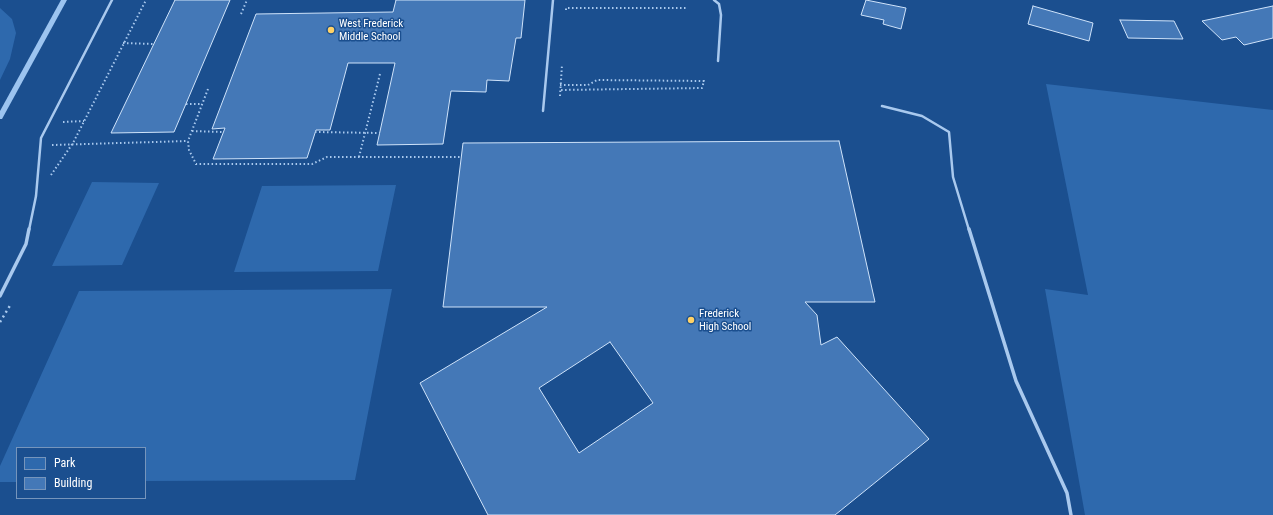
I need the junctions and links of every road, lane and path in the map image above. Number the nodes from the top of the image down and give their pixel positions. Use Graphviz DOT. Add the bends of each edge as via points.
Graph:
graph roads {
  1 [pos="112,0"];
  2 [pos="146,0"];
  3 [pos="247,0"];
  4 [pos="553,0"];
  5 [pos="714,0"];
  6 [pos="686,8"];
  7 [pos="241,14"];
  8 [pos="566,15"];
  9 [pos="123,43"];
  10 [pos="154,44"];
  11 [pos="718,61"];
  12 [pos="562,64"];
  13 [pos="380,74"];
  14 [pos="560,85"];
  15 [pos="208,89"];
  16 [pos="560,90"];
  17 [pos="560,96"];
  18 [pos="186,104"];
  19 [pos="202,104"];
  20 [pos="882,106"];
  21 [pos="543,111"];
  22 [pos="84,121"];
  23 [pos="61,124"];
  24 [pos="192,131"];
  25 [pos="223,132"];
  26 [pos="315,132"];
  27 [pos="380,133"];
  28 [pos="365,134"];
  29 [pos="53,139"];
  30 [pos="188,141"];
  31 [pos="73,143"];
  32 [pos="51,145"];
  33 [pos="50,151"];
  34 [pos="359,157"];
  35 [pos="460,157"];
  36 [pos="50,170"];
  37 [pos="0,296"];
  38 [pos="13,301"];
  39 [pos="0,322"];
  40 [pos="1070,515"];
  1 -- 37 [label="lane" via="41,138 36,196 26,244"];
  2 -- 9 [label="path"];
  3 -- 7 [label="path"];
  4 -- 21 [label="lane"];
  5 -- 11 [label="lane" via="719,4 721,15"];
  6 -- 8 [label="path" via="566,8"];
  9 -- 10 [label="path"];
  9 -- 22 [label="path"];
  12 -- 14 [label="path"];
  13 -- 28 [label="path"];
  14 -- 16 [label="path"];
  14 -- 16 [label="path" via="588,85 597,80 704,81 702,88"];
  15 -- 19 [label="path"];
  16 -- 17 [label="path"];
  18 -- 19 [label="path"];
  19 -- 24 [label="path"];
  20 -- 40 [label="lane" via="922,116 948,132 953,176 1016,381 1067,493"];
  22 -- 23 [label="path" via="65,121"];
  22 -- 31 [label="path"];
  24 -- 25 [label="path"];
  24 -- 30 [label="path"];
  26 -- 28 [label="path"];
  27 -- 28 [label="path"];
  28 -- 34 [label="path"];
  29 -- 32 [label="path"];
  30 -- 31 [label="path"];
  30 -- 34 [label="path" via="189,150 196,164 312,164 327,157"];
  31 -- 32 [label="path"];
  31 -- 36 [label="path" via="50,177"];
  32 -- 33 [label="path"];
  34 -- 35 [label="path"];
  38 -- 39 [label="path"];
}
